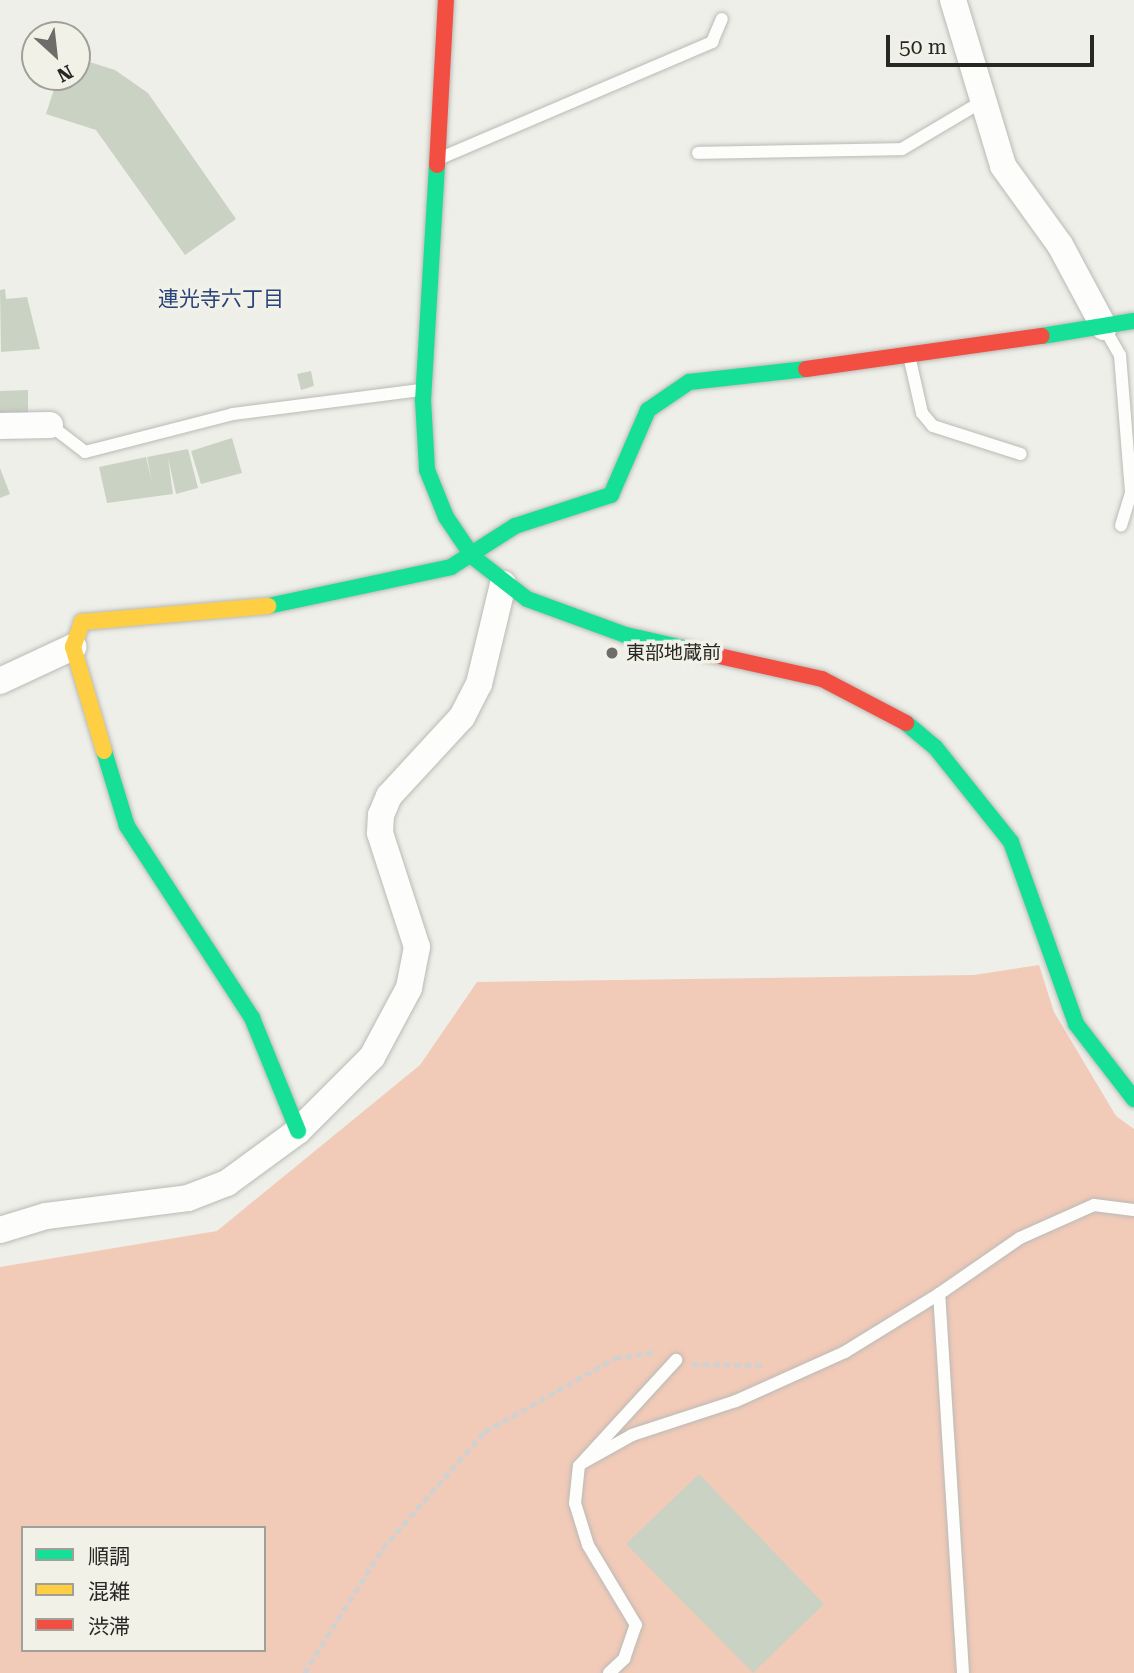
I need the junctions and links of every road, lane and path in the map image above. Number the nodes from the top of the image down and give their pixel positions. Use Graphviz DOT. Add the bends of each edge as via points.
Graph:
graph roads {
  1 [pos="446,0"];
  2 [pos="953,0"];
  3 [pos="722,19"];
  4 [pos="983,101"];
  5 [pos="698,153"];
  6 [pos="439,159"];
  7 [pos="1134,321"];
  8 [pos="1104,327"];
  9 [pos="909,357"];
  10 [pos="423,390"];
  11 [pos="50,425"];
  12 [pos="0,426"];
  13 [pos="1021,454"];
  14 [pos="1121,524"];
  15 [pos="473,557"];
  16 [pos="503,584"];
  17 [pos="73,647"];
  18 [pos="0,681"];
  19 [pos="1134,1099"];
  20 [pos="298,1130"];
  21 [pos="1134,1210"];
  22 [pos="0,1230"];
  23 [pos="939,1294"];
  24 [pos="676,1360"];
  25 [pos="773,1364"];
  26 [pos="582,1463"];
  27 [pos="304,1673"];
  28 [pos="610,1673"];
  29 [pos="963,1673"];
  1 -- 6 [label="street"];
  2 -- 4 [label="street"];
  3 -- 6 [label="lane" via="712,42"];
  4 -- 5 [label="lane" via="902,149"];
  4 -- 8 [label="street" via="1003,166 1060,245"];
  6 -- 10 [label="street"];
  7 -- 8 [label="street"];
  8 -- 9 [label="street"];
  8 -- 14 [label="lane" via="1120,355 1130,479"];
  9 -- 13 [label="lane" via="922,413 933,426"];
  9 -- 15 [label="street" via="708,377 668,391 640,423 611,495 515,526"];
  10 -- 11 [label="lane" via="233,414 85,452"];
  10 -- 15 [label="street" via="434,494"];
  11 -- 12 [label="street"];
  15 -- 16 [label="street"];
  15 -- 17 [label="street" via="287,604 82,622"];
  16 -- 19 [label="street" via="559,615 822,680 895,714 935,747 995,815 1030,891 1076,1024"];
  16 -- 20 [label="street" via="480,684 462,717 389,796 381,815 380,833 416,929 408,988 372,1057"];
  17 -- 18 [label="street"];
  17 -- 20 [label="street" via="127,826 153,874 252,1018"];
  20 -- 22 [label="street" via="249,1170 206,1192 46,1216"];
  21 -- 23 [label="lane" via="1094,1205 1020,1238"];
  23 -- 26 [label="lane" via="845,1352 736,1401 632,1435"];
  23 -- 29 [label="lane"];
  24 -- 25 [label="path" via="710,1368"];
  24 -- 26 [label="lane"];
  24 -- 27 [label="path" via="656,1351 615,1358 484,1432 382,1549"];
  26 -- 28 [label="lane" via="575,1503 588,1545 636,1625 624,1659"];
}
